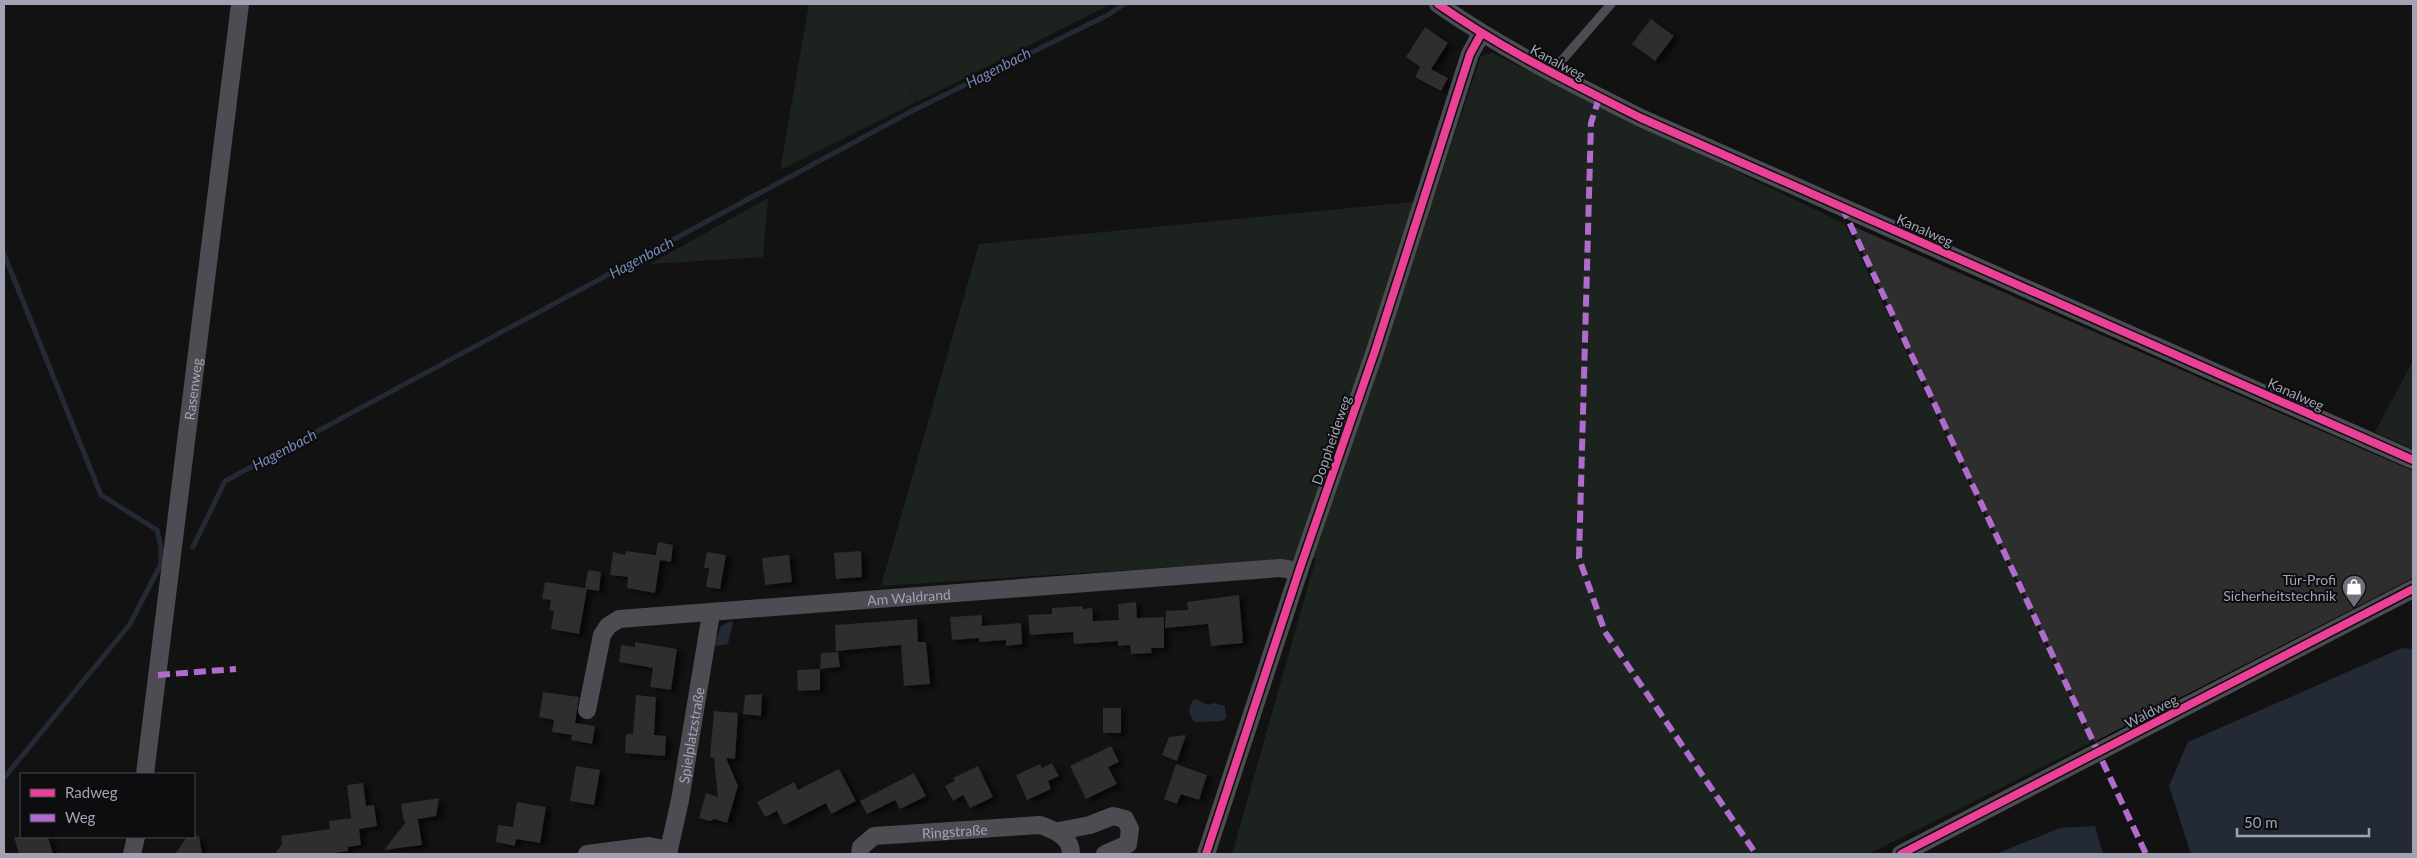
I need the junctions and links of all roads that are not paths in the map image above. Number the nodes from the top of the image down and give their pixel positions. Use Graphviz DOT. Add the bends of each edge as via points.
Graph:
graph roads {
  1 [pos="240,4"];
  2 [pos="1438,4"];
  3 [pos="1611,4"];
  4 [pos="1481,34"];
  5 [pos="1550,74"];
  6 [pos="2413,460"];
  7 [pos="1299,571"];
  8 [pos="2413,589"];
  9 [pos="711,614"];
  10 [pos="587,710"];
  11 [pos="145,773"];
  12 [pos="1058,831"];
  13 [pos="136,838"];
  14 [pos="668,852"];
  15 [pos="132,854"];
  16 [pos="587,854"];
  17 [pos="860,854"];
  18 [pos="1071,854"];
  19 [pos="1105,854"];
  20 [pos="1206,854"];
  21 [pos="1901,854"];
  1 -- 11 [label="street, Rasenweg"];
  2 -- 4 [label="street, Kanalweg"];
  3 -- 5 [label="lane"];
  4 -- 5 [label="street, Kanalweg"];
  4 -- 7 [label="street, Doppheideweg" via="1470,54 1375,350"];
  5 -- 6 [label="street, Kanalweg" via="1641,118"];
  7 -- 9 [label="street, Am Waldrand" via="1280,568"];
  7 -- 20 [label="street, Doppheideweg"];
  8 -- 21 [label="street, Waldweg"];
  9 -- 10 [label="street, Am Waldrand" via="619,619 608,626 602,635"];
  9 -- 14 [label="street, Spielplatzstraße" via="680,800"];
  12 -- 17 [label="street, Ringstraße" via="1040,825 874,836 861,847"];
  12 -- 18 [label="street" via="1066,840"];
  12 -- 19 [label="street, Ringstraße" via="1090,825 1113,816 1125,819 1130,828 1128,844"];
  13 -- 15 [label="street"];
  14 -- 16 [label="street" via="649,846"];
}
